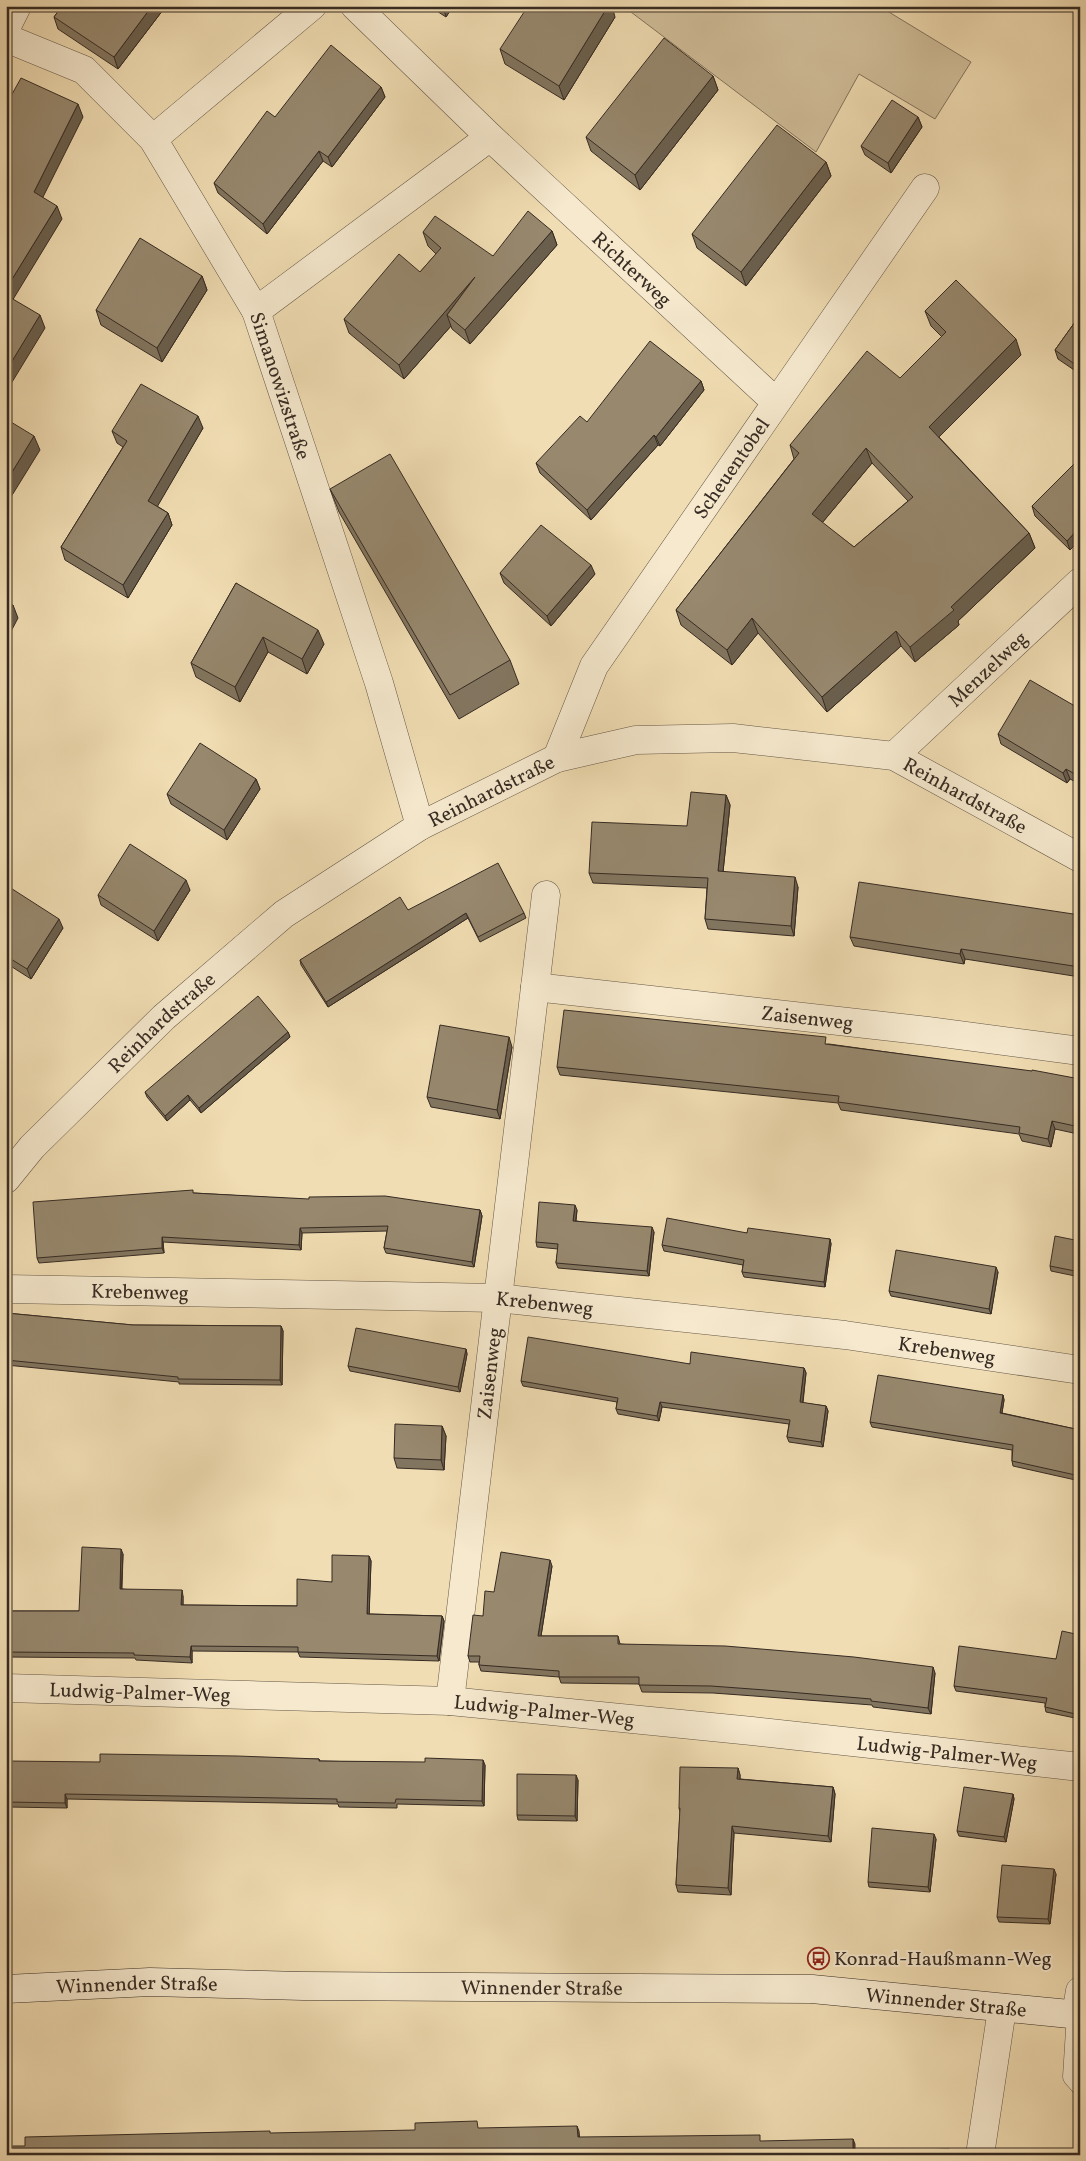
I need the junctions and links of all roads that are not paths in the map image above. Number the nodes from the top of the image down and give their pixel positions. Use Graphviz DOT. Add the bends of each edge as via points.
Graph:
graph roads {
  1 [pos="17,6"];
  2 [pos="312,6"];
  3 [pos="356,6"];
  4 [pos="6,28"];
  5 [pos="6,38"];
  6 [pos="490,136"];
  7 [pos="153,139"];
  8 [pos="925,188"];
  9 [pos="256,311"];
  10 [pos="776,402"];
  11 [pos="1080,582"];
  12 [pos="894,756"];
  13 [pos="557,758"];
  14 [pos="420,826"];
  15 [pos="1080,858"];
  16 [pos="546,895"];
  17 [pos="535,987"];
  18 [pos="1080,1051"];
  19 [pos="6,1179"];
  20 [pos="6,1289"];
  21 [pos="497,1298"];
  22 [pos="1080,1370"];
  23 [pos="6,1688"];
  24 [pos="450,1701"];
  25 [pos="1080,1767"];
  26 [pos="6,1988"];
  27 [pos="1002,2008"];
  28 [pos="1079,2008"];
  29 [pos="1080,2086"];
  30 [pos="980,2155"];
  1 -- 4 [label="street"];
  2 -- 7 [label="street"];
  3 -- 6 [label="street, Richterweg"];
  5 -- 7 [label="street, Simanowizstraße" via="84,70"];
  6 -- 9 [label="street"];
  6 -- 10 [label="street, Richterweg"];
  7 -- 9 [label="street, Simanowizstraße"];
  8 -- 10 [label="street, Scheuentobel"];
  9 -- 14 [label="street, Simanowizstraße" via="379,683"];
  10 -- 13 [label="street, Scheuentobel" via="594,666"];
  11 -- 12 [label="street, Menzelweg"];
  12 -- 13 [label="street, Reinhardstraße" via="732,738 636,740"];
  12 -- 15 [label="street, Reinhardstraße"];
  13 -- 14 [label="street, Reinhardstraße"];
  14 -- 19 [label="street, Reinhardstraße" via="284,914 164,1017 32,1147"];
  16 -- 17 [label="street, Zaisenweg"];
  17 -- 18 [label="street, Zaisenweg"];
  17 -- 21 [label="street, Zaisenweg"];
  20 -- 21 [label="street, Krebenweg"];
  21 -- 22 [label="street, Krebenweg" via="845,1335"];
  21 -- 24 [label="street, Zaisenweg"];
  23 -- 24 [label="street, Ludwig-Palmer-Weg"];
  24 -- 25 [label="street, Ludwig-Palmer-Weg"];
  26 -- 27 [label="street, Winnender Straße" via="150,1982 812,1989"];
  27 -- 28 [label="street, Winnender Straße"];
  27 -- 30 [label="street"];
  28 -- 29 [label="lane" via="1072,2077"];
}
